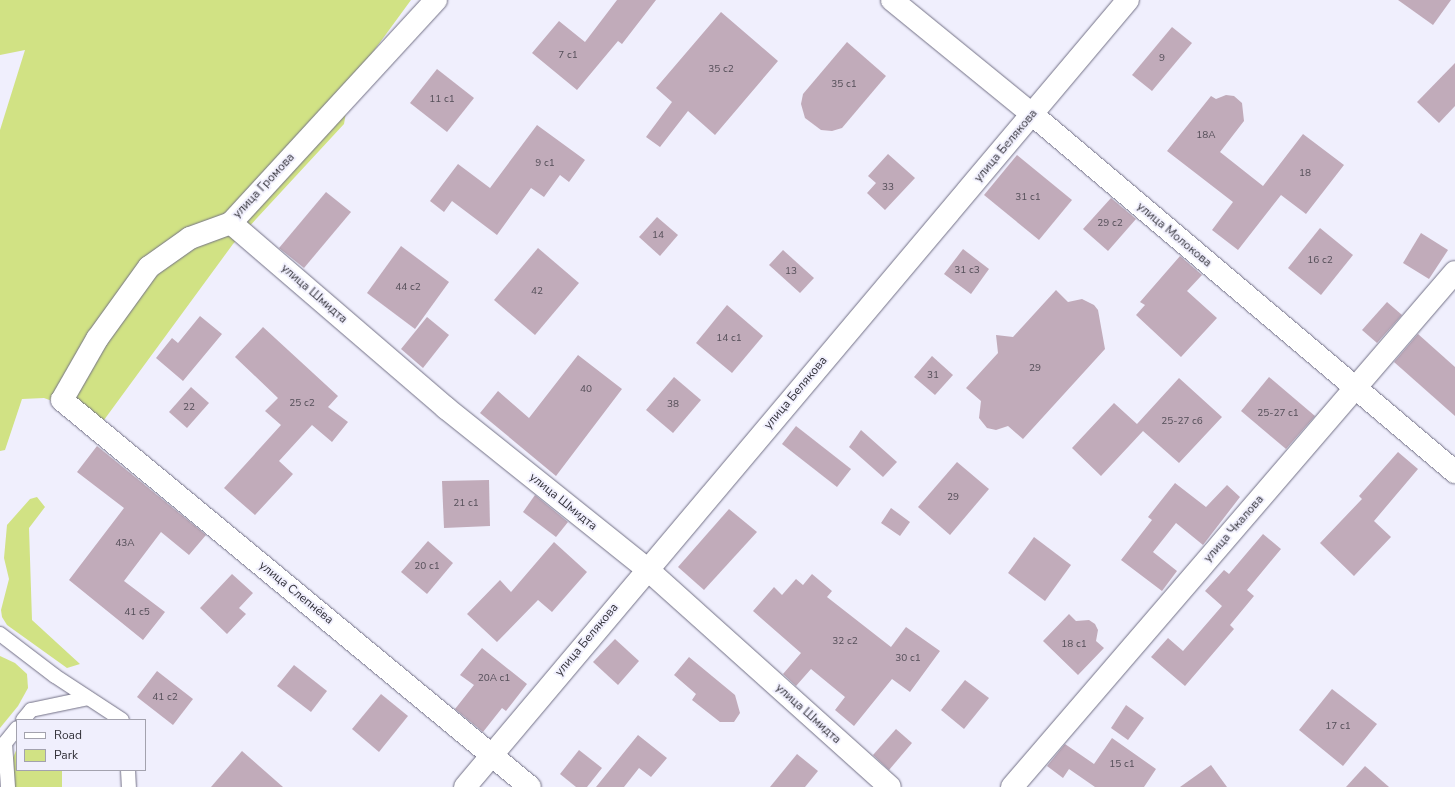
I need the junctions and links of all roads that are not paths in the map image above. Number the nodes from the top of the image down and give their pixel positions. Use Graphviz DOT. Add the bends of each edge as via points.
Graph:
graph roads {
  1 [pos="436,0"];
  2 [pos="892,0"];
  3 [pos="1128,0"];
  4 [pos="1033,115"];
  5 [pos="231,223"];
  6 [pos="1455,272"];
  7 [pos="1356,387"];
  8 [pos="62,400"];
  9 [pos="1455,472"];
  10 [pos="646,569"];
  11 [pos="0,634"];
  12 [pos="88,698"];
  13 [pos="24,719"];
  14 [pos="120,719"];
  15 [pos="16,729"];
  16 [pos="492,754"];
  17 [pos="128,771"];
  18 [pos="8,787"];
  19 [pos="129,787"];
  20 [pos="465,787"];
  21 [pos="530,787"];
  22 [pos="890,787"];
  23 [pos="1012,787"];
  1 -- 5 [label="street, улица Громова"];
  2 -- 4 [label="street, улица Молокова"];
  3 -- 4 [label="street, улица Белякова"];
  4 -- 7 [label="street, улица Молокова"];
  4 -- 10 [label="street, улица Белякова"];
  5 -- 8 [label="street, улица Громова" via="190,238 150,266 97,339"];
  5 -- 10 [label="street, улица Шмидта" via="446,408"];
  6 -- 7 [label="street, улица Чкалова"];
  7 -- 9 [label="street, улица Молокова"];
  7 -- 23 [label="street, улица Чкалова"];
  8 -- 16 [label="street, улица Слепнёва"];
  10 -- 16 [label="street, улица Белякова"];
  10 -- 22 [label="street, улица Шмидта"];
  11 -- 12 [label="lane"];
  12 -- 13 [label="lane" via="31,710"];
  12 -- 14 [label="lane"];
  15 -- 18 [label="lane" via="5,743"];
  16 -- 20 [label="street, улица Белякова"];
  16 -- 21 [label="street, улица Слепнёва"];
  17 -- 19 [label="lane"];
}
